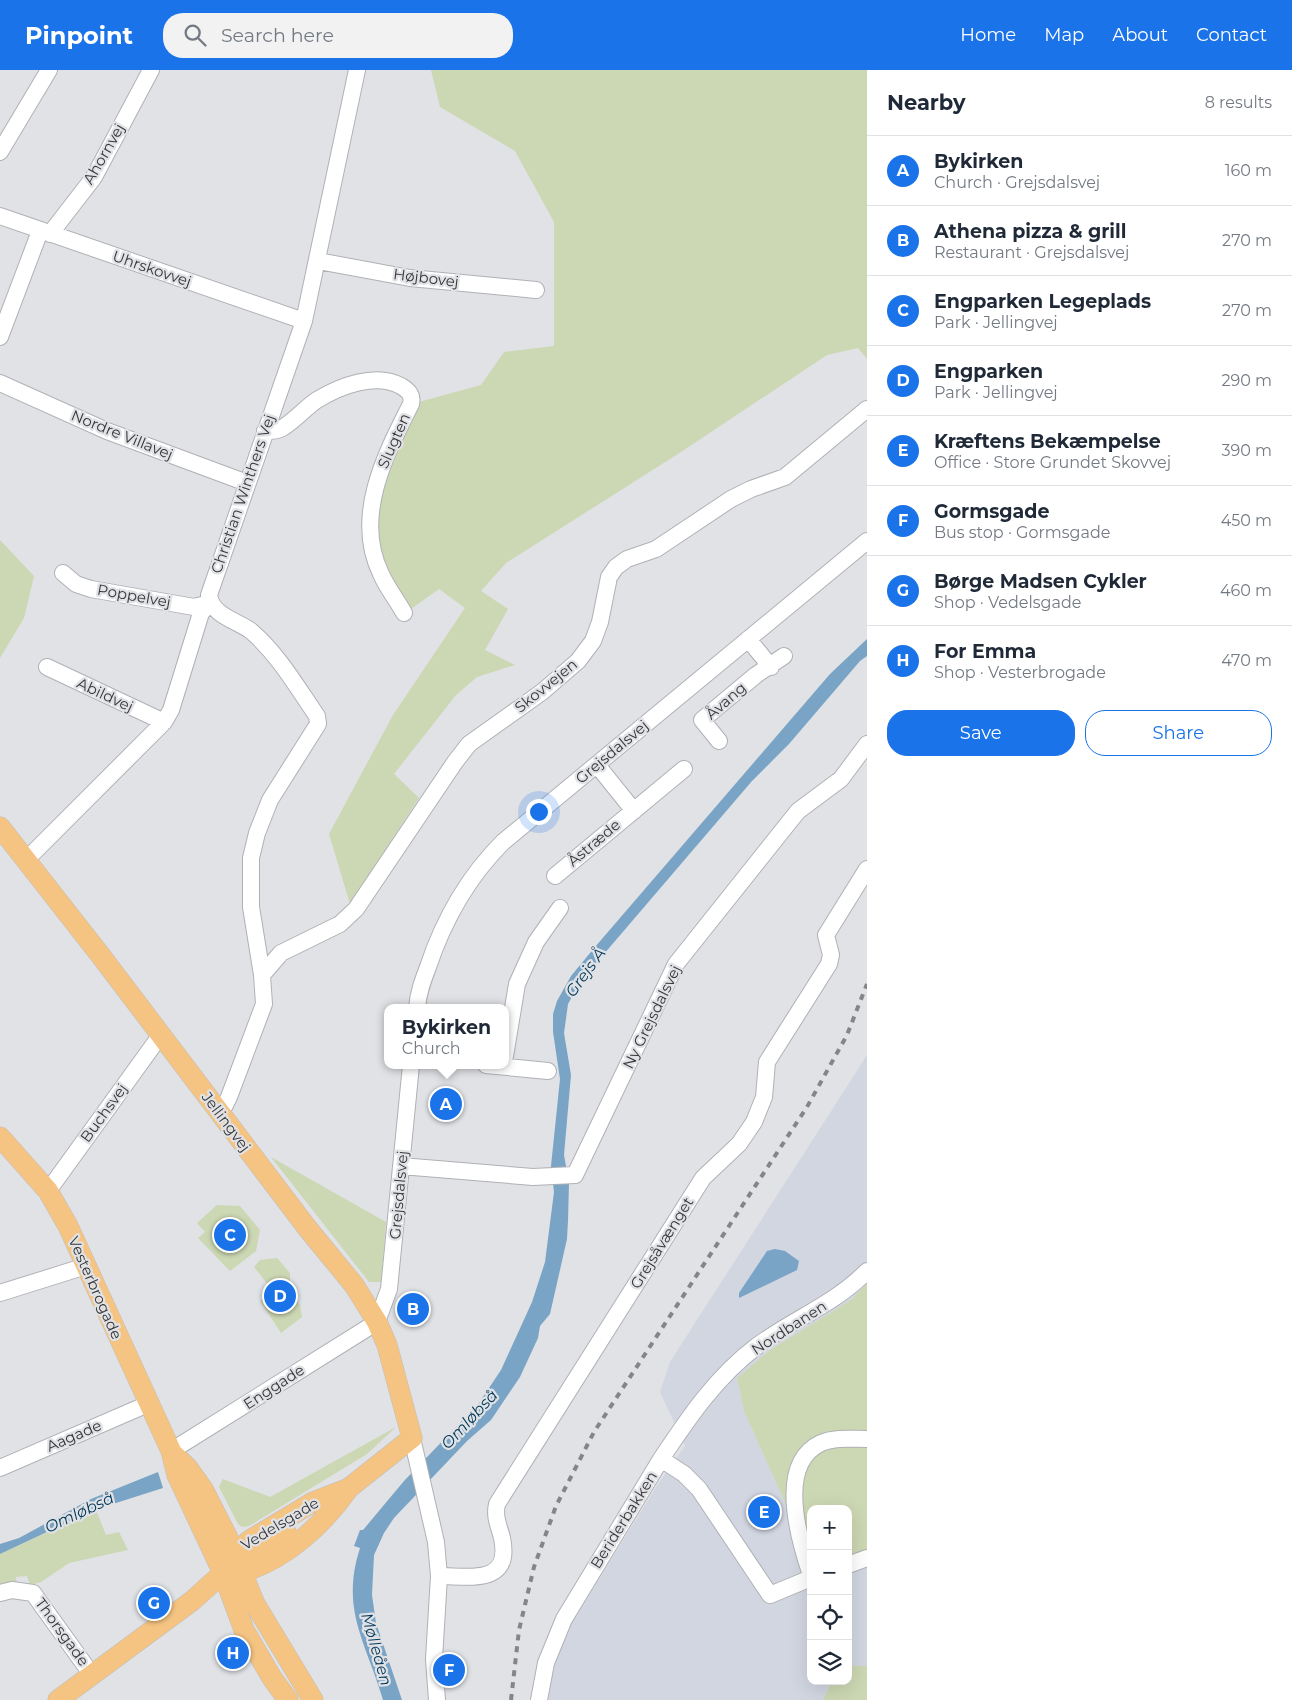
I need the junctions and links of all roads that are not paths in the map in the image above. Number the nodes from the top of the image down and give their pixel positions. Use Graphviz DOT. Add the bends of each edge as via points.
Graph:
graph roads {
  1 [pos="49,70"];
  2 [pos="151,70"];
  3 [pos="357,70"];
  4 [pos="0,152"];
  5 [pos="0,216"];
  6 [pos="45,232"];
  7 [pos="318,261"];
  8 [pos="536,290"];
  9 [pos="304,321"];
  10 [pos="0,337"];
  11 [pos="0,383"];
  12 [pos="867,409"];
  13 [pos="265,431"];
  14 [pos="247,484"];
  15 [pos="867,541"];
  16 [pos="63,573"];
  17 [pos="210,603"];
  18 [pos="404,613"];
  19 [pos="748,639"];
  20 [pos="47,667"];
  21 [pos="164,722"];
  22 [pos="719,741"];
  23 [pos="867,744"];
  24 [pos="597,765"];
  25 [pos="684,769"];
  26 [pos="634,811"];
  27 [pos="0,827"];
  28 [pos="26,860"];
  29 [pos="867,869"];
  30 [pos="555,876"];
  31 [pos="560,908"];
  32 [pos="262,975"];
  33 [pos="418,1004"];
  34 [pos="509,1033"];
  35 [pos="160,1036"];
  36 [pos="509,1064"];
  37 [pos="411,1069"];
  38 [pos="548,1071"];
  39 [pos="220,1115"];
  40 [pos="0,1137"];
  41 [pos="401,1166"];
  42 [pos="48,1191"];
  43 [pos="86,1266"];
  44 [pos="867,1271"];
  45 [pos="0,1293"];
  46 [pos="377,1322"];
  47 [pos="148,1404"];
  48 [pos="867,1439"];
  49 [pos="415,1447"];
  50 [pos="171,1452"];
  51 [pos="661,1459"];
  52 [pos="0,1468"];
  53 [pos="349,1488"];
  54 [pos="234,1554"];
  55 [pos="867,1558"];
  56 [pos="807,1561"];
  57 [pos="852,1564"];
  58 [pos="232,1573"];
  59 [pos="438,1576"];
  60 [pos="807,1579"];
  61 [pos="0,1593"];
  62 [pos="92,1675"];
  63 [pos="310,1699"];
  64 [pos="58,1700"];
  65 [pos="288,1700"];
  66 [pos="437,1700"];
  67 [pos="539,1700"];
  1 -- 4 [label="street"];
  2 -- 6 [label="street, Ahornvej" via="94,177"];
  3 -- 7 [label="street, Christian Winthers Vej"];
  5 -- 6 [label="street, Uhrskovvej"];
  6 -- 9 [label="street, Uhrskovvej"];
  6 -- 10 [label="street, Ahornvej"];
  7 -- 8 [label="street, Højbovej" via="410,278"];
  7 -- 9 [label="street, Christian Winthers Vej"];
  9 -- 13 [label="street, Christian Winthers Vej"];
  11 -- 14 [label="street, Nordre Villavej" via="107,431"];
  12 -- 32 [label="street, Skovvejen" via="785,477 738,496 656,549 627,559 616,567 609,577 593,641 578,661 542,692 469,744 356,909 340,924 281,953"];
  13 -- 14 [label="street, Christian Winthers Vej"];
  13 -- 18 [label="street, Slugten" via="280,429 318,400 368,381 381,379 409,391 410,404 381,464 370,526 380,574"];
  14 -- 17 [label="street, Christian Winthers Vej" via="210,588"];
  15 -- 19 [label="street, Grejsdalsvej"];
  16 -- 17 [label="street, Poppelvej" via="76,584 91,589 194,607"];
  17 -- 21 [label="street, Christian Winthers Vej" via="201,614 171,710"];
  17 -- 32 [label="street" via="250,630 268,648 317,716 318,724 262,817 251,858 251,907"];
  19 -- 22 [label="street, Åvang" via="777,662 756,675 702,720"];
  19 -- 24 [label="street, Grejsdalsvej"];
  20 -- 21 [label="street, Abildvej"];
  21 -- 28 [label="street, Christian Winthers Vej"];
  23 -- 41 [label="street, Ny Grejsdalsvej" via="841,779 798,811 676,964 578,1171 572,1177"];
  24 -- 26 [label="street, Åstræde"];
  24 -- 33 [label="street, Grejsdalsvej" via="483,862 447,917"];
  25 -- 26 [label="street, Åstræde"];
  26 -- 30 [label="street, Åstræde"];
  27 -- 28 [label="main road, Jellingvej"];
  28 -- 35 [label="main road, Jellingvej"];
  29 -- 59 [label="street, Grejsåvænget" via="826,935 830,964 768,1062 764,1097 754,1122 739,1144 704,1178 497,1504 495,1514 504,1547 496,1571 486,1577"];
  31 -- 34 [label="street" via="536,942 517,984"];
  32 -- 39 [label="street" via="264,1004 259,1022"];
  35 -- 39 [label="main road, Jellingvej"];
  35 -- 42 [label="street, Buchsvej"];
  36 -- 38 [label="street"];
  37 -- 41 [label="street, Grejsdalsvej"];
  39 -- 46 [label="main road, Jellingvej" via="354,1284"];
  40 -- 42 [label="main road, Vesterbrogade"];
  41 -- 46 [label="street, Grejsdalsvej" via="389,1290"];
  42 -- 43 [label="main road, Vesterbrogade"];
  43 -- 45 [label="street"];
  43 -- 47 [label="main road, Vesterbrogade"];
  44 -- 51 [label="street, Nordbanen" via="828,1303 758,1346 720,1378"];
  46 -- 49 [label="main road, Jellingvej" via="394,1366"];
  46 -- 50 [label="street, Enggade"];
  47 -- 50 [label="main road, Vesterbrogade"];
  47 -- 52 [label="street, Aagade"];
  48 -- 56 [label="street" via="840,1439 820,1444 804,1457 794,1485 794,1507"];
  49 -- 53 [label="main road, Vedelsgade"];
  49 -- 59 [label="street" via="436,1542"];
  50 -- 54 [label="main road, Vesterbrogade" via="203,1489"];
  50 -- 58 [label="main road, Vesterbrogade" via="177,1475"];
  51 -- 60 [label="street, Beriderbakken" via="699,1489 770,1595"];
  51 -- 67 [label="street, Beriderbakken" via="564,1618 546,1663"];
  53 -- 54 [label="main road, Vedelsgade" via="313,1502 250,1540"];
  53 -- 58 [label="main road"];
  54 -- 58 [label="main road, Vedelsgade"];
  55 -- 57 [label="street"];
  58 -- 62 [label="main road, Vedelsgade"];
  58 -- 63 [label="main road, Vesterbrogade" via="258,1610"];
  58 -- 65 [label="main road, Vesterbrogade" via="234,1607 258,1654"];
  59 -- 66 [label="street" via="434,1659"];
  61 -- 62 [label="street, Thorsgade" via="12,1590 33,1592"];
  62 -- 64 [label="main road, Vedelsgade"];
}
